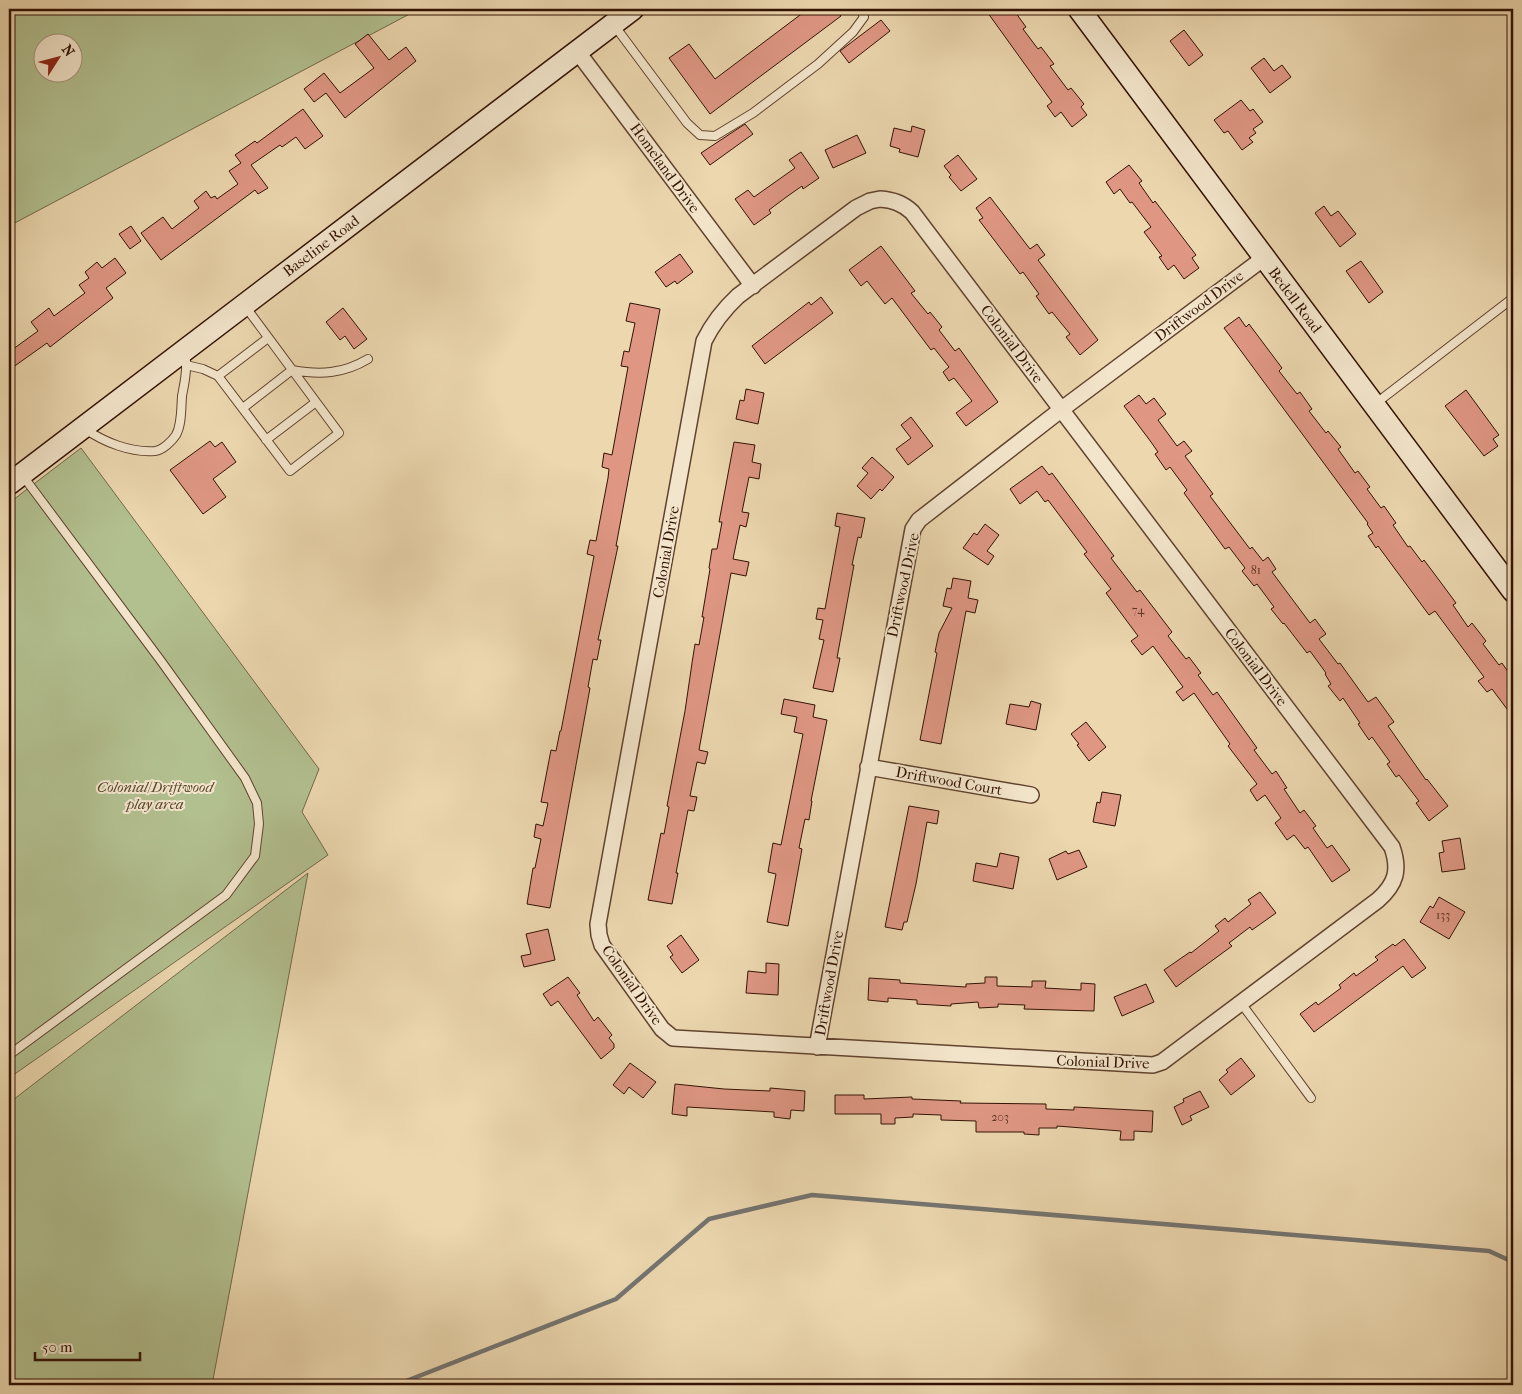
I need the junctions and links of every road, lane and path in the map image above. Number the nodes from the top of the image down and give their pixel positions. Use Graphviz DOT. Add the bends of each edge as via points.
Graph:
graph roads {
  1 [pos="633,9"];
  2 [pos="861,9"];
  3 [pos="1079,9"];
  4 [pos="614,24"];
  5 [pos="577,51"];
  6 [pos="1264,258"];
  7 [pos="753,286"];
  8 [pos="1513,298"];
  9 [pos="244,304"];
  10 [pos="268,338"];
  11 [pos="185,357"];
  12 [pos="368,359"];
  13 [pos="292,370"];
  14 [pos="218,376"];
  15 [pos="316,402"];
  16 [pos="1374,405"];
  17 [pos="243,408"];
  18 [pos="1062,409"];
  19 [pos="83,428"];
  20 [pos="266,440"];
  21 [pos="15,479"];
  22 [pos="1513,591"];
  23 [pos="868,767"];
  24 [pos="1031,795"];
  25 [pos="1240,1003"];
  26 [pos="817,1047"];
  27 [pos="9,1055"];
  28 [pos="1311,1098"];
  1 -- 4 [label="street, Baseline Road"];
  2 -- 4 [label="lane" via="864,17 853,32 818,64 753,113 714,136 700,136 687,123"];
  3 -- 6 [label="street, Bedell Road"];
  4 -- 5 [label="street, Baseline Road"];
  5 -- 7 [label="street, Homeland Drive"];
  5 -- 9 [label="street, Baseline Road"];
  6 -- 16 [label="street, Bedell Road"];
  6 -- 18 [label="street, Driftwood Drive"];
  7 -- 18 [label="street, Colonial Drive" via="856,208 870,201 892,200 912,212"];
  7 -- 26 [label="street, Colonial Drive" via="724,308 704,342 600,915 599,935 602,945 662,1029 673,1038"];
  8 -- 16 [label="lane"];
  9 -- 10 [label="lane"];
  9 -- 11 [label="street, Baseline Road"];
  10 -- 13 [label="lane"];
  10 -- 14 [label="lane"];
  11 -- 14 [label="lane"];
  11 -- 19 [label="street, Baseline Road"];
  11 -- 19 [label="lane" via="178,428 173,439 161,448 156,451 113,444"];
  12 -- 13 [label="lane" via="355,367 327,374"];
  13 -- 15 [label="lane"];
  13 -- 17 [label="lane"];
  14 -- 17 [label="lane"];
  15 -- 20 [label="lane"];
  15 -- 20 [label="lane" via="339,434 290,471"];
  16 -- 22 [label="street, Bedell Road"];
  17 -- 20 [label="lane"];
  18 -- 23 [label="street, Driftwood Drive" via="919,520 913,529"];
  18 -- 25 [label="street, Colonial Drive" via="1392,847 1396,857 1394,881 1387,891"];
  19 -- 21 [label="street, Baseline Road"];
  21 -- 27 [label="lane" via="161,661 245,778 257,803 259,824 255,856 226,895"];
  23 -- 24 [label="street, Driftwood Court"];
  23 -- 26 [label="street, Driftwood Drive"];
  25 -- 26 [label="street, Colonial Drive" via="1162,1062 1153,1065"];
  25 -- 28 [label="lane"];
}
